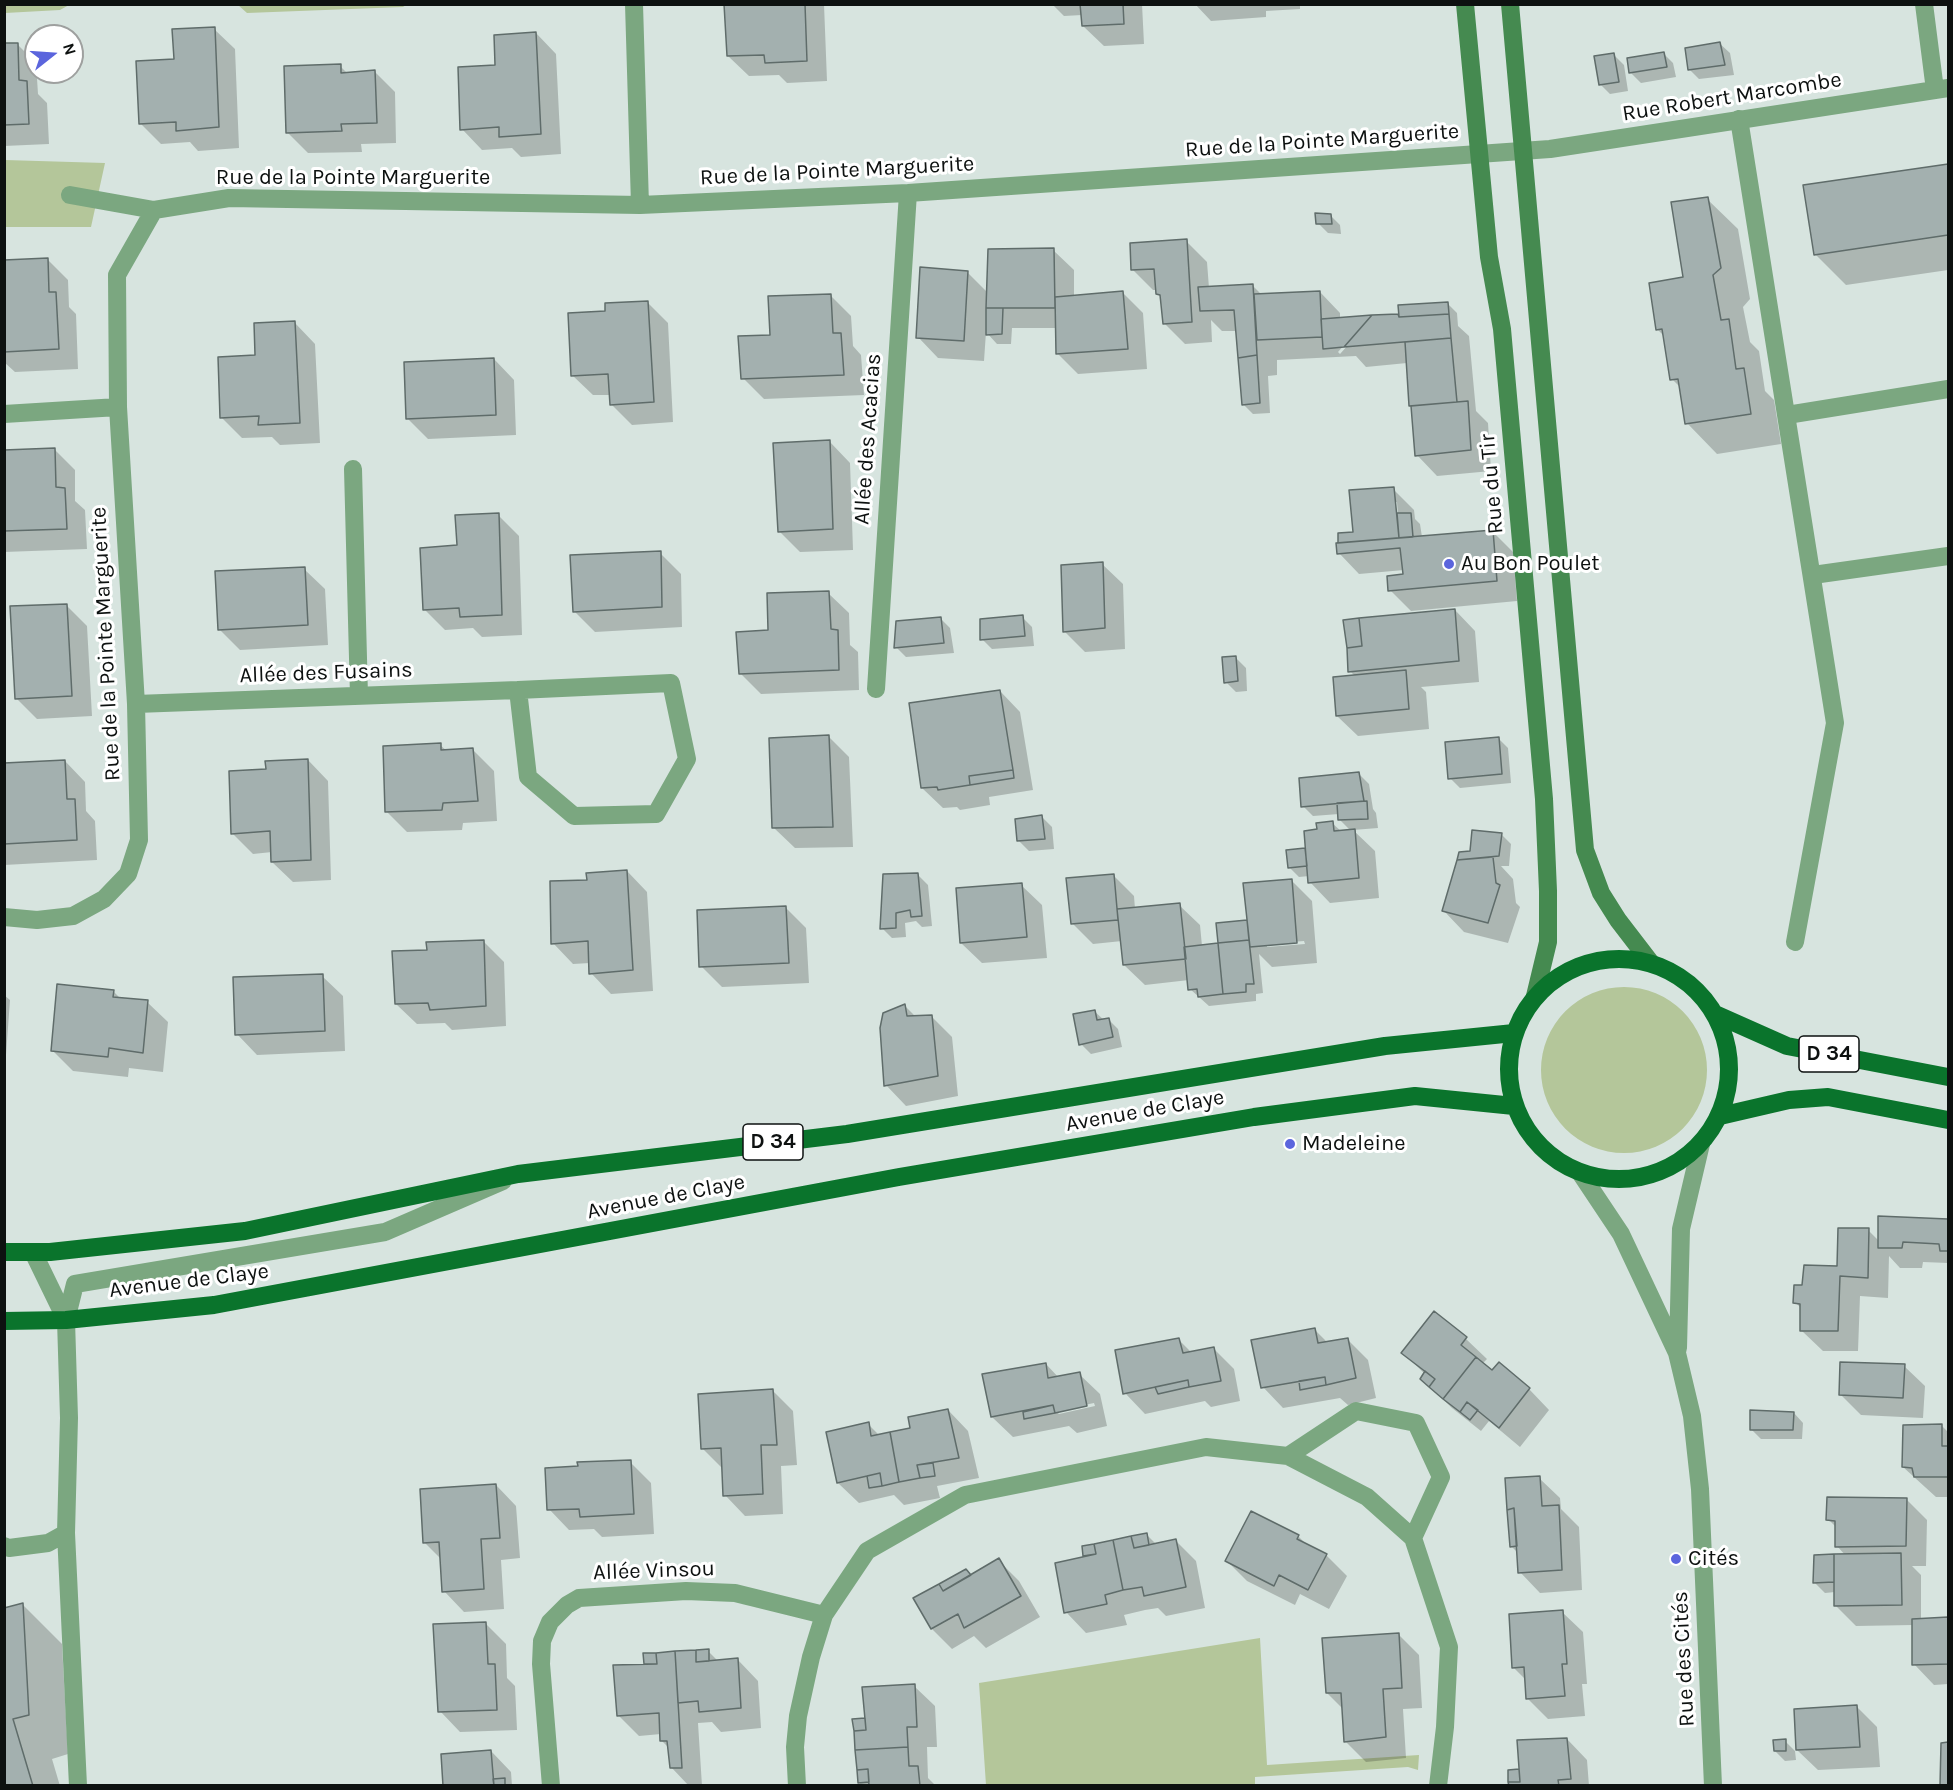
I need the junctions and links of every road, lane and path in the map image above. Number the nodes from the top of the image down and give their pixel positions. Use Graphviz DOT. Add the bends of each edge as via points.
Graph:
graph roads {
  1 [pos="634,4"];
  2 [pos="1465,4"];
  3 [pos="1510,4"];
  4 [pos="1924,4"];
  5 [pos="1942,89"];
  6 [pos="1738,119"];
  7 [pos="1522,150"];
  8 [pos="1480,154"];
  9 [pos="908,193"];
  10 [pos="70,195"];
  11 [pos="640,205"];
  12 [pos="154,210"];
  13 [pos="1948,389"];
  14 [pos="118,407"];
  15 [pos="4,414"];
  16 [pos="1786,415"];
  17 [pos="353,469"];
  18 [pos="1948,556"];
  19 [pos="1813,575"];
  20 [pos="876,689"];
  21 [pos="518,690"];
  22 [pos="359,696"];
  23 [pos="135,704"];
  24 [pos="4,917"];
  25 [pos="1795,942"];
  26 [pos="1651,963"];
  27 [pos="1535,996"];
  28 [pos="1715,1014"];
  29 [pos="1514,1033"];
  30 [pos="1948,1077"];
  31 [pos="1514,1106"];
  32 [pos="1719,1116"];
  33 [pos="1948,1120"];
  34 [pos="1701,1144"];
  35 [pos="518,1174"];
  36 [pos="1581,1174"];
  37 [pos="4,1252"];
  38 [pos="33,1252"];
  39 [pos="66,1320"];
  40 [pos="4,1321"];
  41 [pos="1677,1353"];
  42 [pos="1288,1456"];
  43 [pos="66,1533"];
  44 [pos="1413,1538"];
  45 [pos="4,1546"];
  46 [pos="824,1615"];
  47 [pos="78,1785"];
  48 [pos="551,1785"];
  49 [pos="797,1785"];
  50 [pos="1438,1785"];
  51 [pos="1713,1785"];
  1 -- 11 [label="street"];
  2 -- 8 [label="main road, Rue du Tir"];
  3 -- 7 [label="main road"];
  4 -- 5 [label="street"];
  5 -- 6 [label="street, Rue Robert Marcombe"];
  6 -- 7 [label="street, Rue Robert Marcombe"];
  6 -- 16 [label="street"];
  7 -- 8 [label="street, Rue de la Pointe Marguerite"];
  7 -- 26 [label="main road" via="1585,850 1601,893"];
  8 -- 9 [label="street, Rue de la Pointe Marguerite"];
  8 -- 27 [label="main road, Rue du Tir" via="1489,257 1502,329 1544,799 1548,942"];
  9 -- 11 [label="street, Rue de la Pointe Marguerite"];
  9 -- 20 [label="street, Allée des Acacias"];
  10 -- 12 [label="street, Rue de la Pointe Marguerite"];
  11 -- 12 [label="street, Rue de la Pointe Marguerite" via="229,198"];
  12 -- 14 [label="street, Rue de la Pointe Marguerite" via="117,274"];
  13 -- 16 [label="street"];
  14 -- 15 [label="street"];
  14 -- 23 [label="street, Rue de la Pointe Marguerite"];
  16 -- 19 [label="street"];
  17 -- 22 [label="street"];
  18 -- 19 [label="street"];
  19 -- 25 [label="street" via="1835,723"];
  21 -- 21 [label="street, Allée des Fusains" via="671,683 687,759 656,814 574,816 528,777"];
  21 -- 22 [label="street, Allée des Fusains"];
  22 -- 23 [label="street, Allée des Fusains"];
  23 -- 24 [label="street, Rue de la Pointe Marguerite" via="139,840 128,874 105,899 74,916 37,920"];
  26 -- 27 [label="main road" via="1609,959 1568,970"];
  26 -- 28 [label="main road" via="1687,982"];
  27 -- 29 [label="main road"];
  28 -- 30 [label="main road, D 34" via="1787,1046"];
  28 -- 32 [label="main road" via="1727,1047 1729,1082"];
  29 -- 31 [label="main road" via="1508,1082"];
  29 -- 35 [label="main road, Avenue de Claye / D 34" via="1385,1046 847,1134"];
  31 -- 36 [label="main road" via="1540,1148"];
  31 -- 39 [label="main road, Avenue de Claye" via="1415,1096 1254,1117 899,1177 214,1305"];
  32 -- 33 [label="main road, D 34" via="1790,1100 1828,1097"];
  32 -- 34 [label="main road"];
  34 -- 36 [label="main road" via="1667,1170 1625,1180"];
  34 -- 41 [label="street, Rue des Cités" via="1681,1229"];
  35 -- 38 [label="main road, Avenue de Claye / D 34" via="245,1231"];
  35 -- 39 [label="street" via="385,1232 75,1284"];
  36 -- 41 [label="street, Rue des Cités" via="1621,1234"];
  37 -- 38 [label="main road, Avenue de Claye / D 34"];
  38 -- 39 [label="street"];
  39 -- 40 [label="main road, Avenue de Claye"];
  39 -- 43 [label="street"];
  41 -- 51 [label="street, Rue des Cités" via="1692,1416 1700,1489"];
  42 -- 44 [label="street" via="1367,1497"];
  42 -- 44 [label="street" via="1356,1411 1416,1423 1441,1478"];
  42 -- 46 [label="street" via="1206,1447 965,1495 867,1551"];
  43 -- 45 [label="street" via="48,1543"];
  43 -- 47 [label="street"];
  44 -- 50 [label="street" via="1449,1647"];
  46 -- 48 [label="street, Allée Vinsou" via="735,1593 686,1591 579,1598 567,1605 550,1622 542,1641"];
  46 -- 49 [label="street" via="798,1716"];
}
